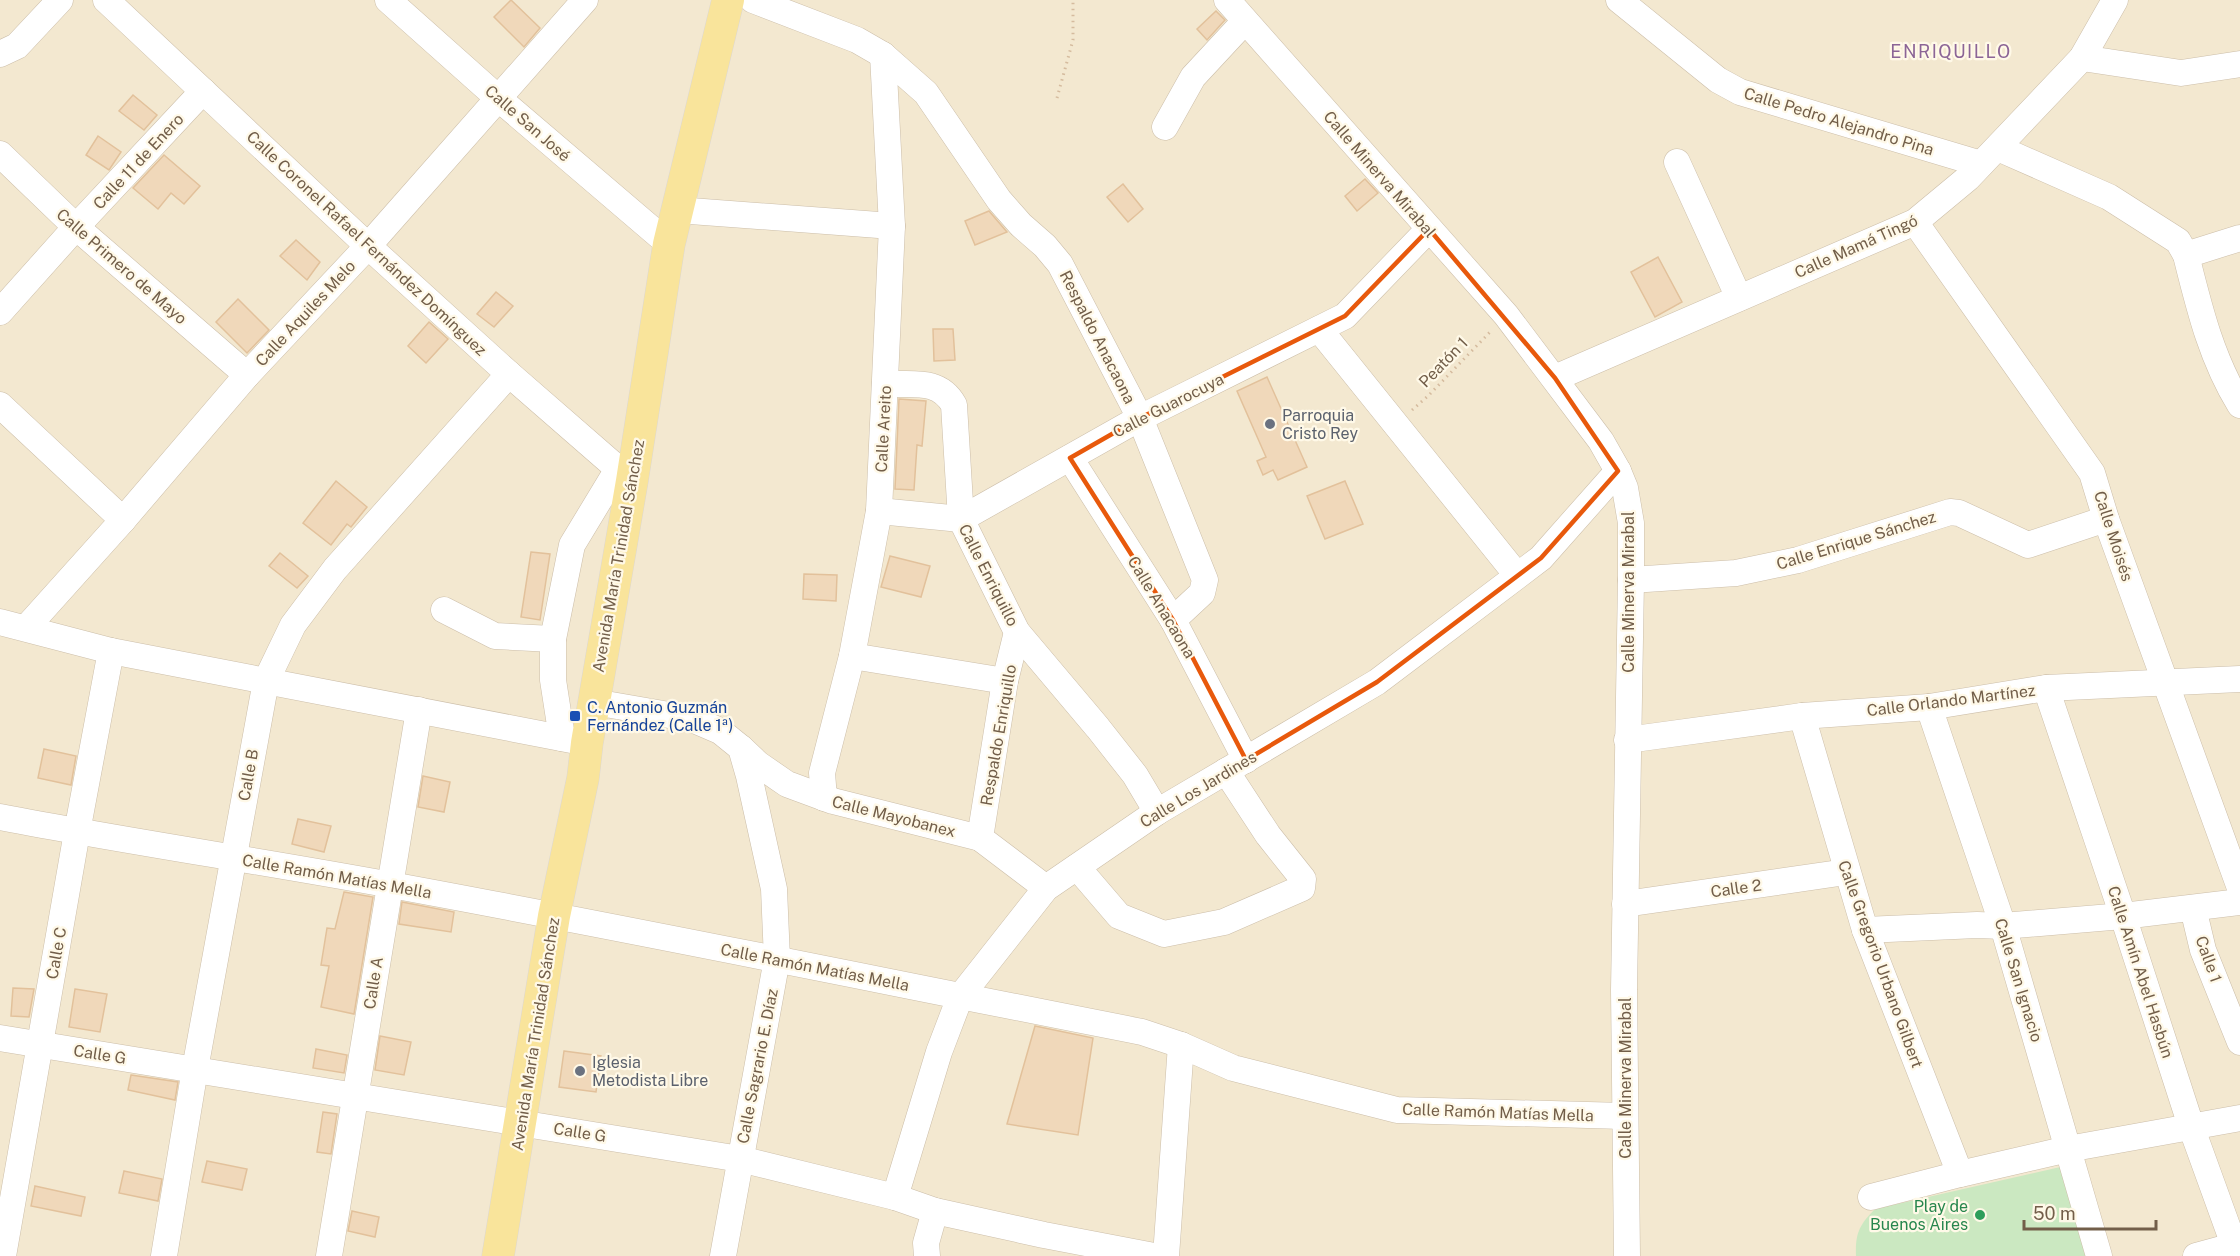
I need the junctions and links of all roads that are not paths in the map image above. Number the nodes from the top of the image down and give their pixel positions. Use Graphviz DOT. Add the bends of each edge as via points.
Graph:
graph roads {
  1 [pos="60,0"];
  2 [pos="106,0"];
  3 [pos="388,0"];
  4 [pos="585,0"];
  5 [pos="728,0"];
  6 [pos="753,0"];
  7 [pos="1227,0"];
  8 [pos="1619,0"];
  9 [pos="2115,0"];
  10 [pos="1245,21"];
  11 [pos="0,54"];
  12 [pos="883,55"];
  13 [pos="2082,58"];
  14 [pos="2240,64"];
  15 [pos="203,91"];
  16 [pos="498,98"];
  17 [pos="1165,127"];
  18 [pos="0,154"];
  19 [pos="1990,156"];
  20 [pos="1677,162"];
  21 [pos="677,210"];
  22 [pos="1915,222"];
  23 [pos="892,226"];
  24 [pos="76,227"];
  25 [pos="1429,229"];
  26 [pos="2240,238"];
  27 [pos="669,244"];
  28 [pos="368,246"];
  29 [pos="2186,255"];
  30 [pos="1738,298"];
  31 [pos="0,312"];
  32 [pos="1320,329"];
  33 [pos="509,374"];
  34 [pos="247,375"];
  35 [pos="1555,378"];
  36 [pos="885,384"];
  37 [pos="0,405"];
  38 [pos="2240,405"];
  39 [pos="1140,418"];
  40 [pos="1070,458"];
  41 [pos="1618,471"];
  42 [pos="625,475"];
  43 [pos="879,511"];
  44 [pos="961,519"];
  45 [pos="2106,519"];
  46 [pos="123,520"];
  47 [pos="1518,575"];
  48 [pos="1631,580"];
  49 [pos="444,610"];
  50 [pos="1173,620"];
  51 [pos="0,622"];
  52 [pos="26,628"];
  53 [pos="1017,632"];
  54 [pos="553,639"];
  55 [pos="111,651"];
  56 [pos="852,656"];
  57 [pos="2240,679"];
  58 [pos="266,681"];
  59 [pos="1005,681"];
  60 [pos="2165,681"];
  61 [pos="2046,688"];
  62 [pos="594,702"];
  63 [pos="1929,707"];
  64 [pos="419,711"];
  65 [pos="1802,717"];
  66 [pos="1627,740"];
  67 [pos="575,741"];
  68 [pos="741,748"];
  69 [pos="1236,766"];
  70 [pos="824,798"];
  71 [pos="1157,812"];
  72 [pos="0,817"];
  73 [pos="77,832"];
  74 [pos="980,838"];
  75 [pos="233,858"];
  76 [pos="1077,867"];
  77 [pos="1846,872"];
  78 [pos="389,884"];
  79 [pos="1046,888"];
  80 [pos="2240,888"];
  81 [pos="2240,902"];
  82 [pos="1625,904"];
  83 [pos="2193,908"];
  84 [pos="554,916"];
  85 [pos="2123,916"];
  86 [pos="2003,926"];
  87 [pos="1865,930"];
  88 [pos="777,958"];
  89 [pos="960,997"];
  90 [pos="0,1038"];
  91 [pos="2240,1042"];
  92 [pos="41,1044"];
  93 [pos="1181,1045"];
  94 [pos="195,1070"];
  95 [pos="354,1096"];
  96 [pos="1624,1116"];
  97 [pos="2240,1118"];
  98 [pos="520,1122"];
  99 [pos="2192,1129"];
  100 [pos="2068,1149"];
  101 [pos="740,1159"];
  102 [pos="1960,1174"];
  103 [pos="895,1197"];
  104 [pos="1871,1197"];
  105 [pos="935,1211"];
  106 [pos="2237,1249"];
  107 [pos="3,1256"];
  108 [pos="164,1256"];
  109 [pos="329,1256"];
  110 [pos="498,1256"];
  111 [pos="723,1256"];
  112 [pos="927,1256"];
  113 [pos="1154,1256"];
  114 [pos="1166,1256"];
  115 [pos="1627,1256"];
  116 [pos="2099,1256"];
  117 [pos="2196,1256"];
  1 -- 11 [label="street" via="17,46"];
  2 -- 15 [label="street, Calle Coronel Rafael Fernández Domínguez"];
  3 -- 16 [label="street, Calle San José"];
  4 -- 16 [label="street, Calle Aquiles Melo"];
  5 -- 21 [label="main road, Avenida María Trinidad Sánchez"];
  6 -- 12 [label="street, Respaldo Anacaona" via="857,40"];
  7 -- 10 [label="street, Calle Minerva Mirabal"];
  8 -- 19 [label="street, Calle Pedro Alejandro Pina" via="1718,80 1740,92"];
  9 -- 13 [label="street, Calle Mamá Tingó"];
  10 -- 17 [label="street" via="1193,77"];
  10 -- 25 [label="street, Calle Minerva Mirabal"];
  12 -- 23 [label="street, Calle Areito"];
  12 -- 39 [label="street, Respaldo Anacaona" via="926,93 999,200 1060,264"];
  13 -- 14 [label="street" via="2181,73"];
  13 -- 19 [label="street, Calle Mamá Tingó"];
  15 -- 24 [label="street, Calle 11 de Enero"];
  15 -- 28 [label="street, Calle Coronel Rafael Fernández Domínguez"];
  16 -- 27 [label="street, Calle San José"];
  16 -- 28 [label="street, Calle Aquiles Melo"];
  18 -- 24 [label="street, Calle Primero de Mayo"];
  19 -- 22 [label="street, Calle Mamá Tingó"];
  19 -- 29 [label="street, Calle Pedro Alejandro Pina" via="2109,197 2178,241"];
  20 -- 30 [label="street"];
  21 -- 23 [label="street"];
  21 -- 27 [label="main road, Avenida María Trinidad Sánchez"];
  22 -- 30 [label="street, Calle Mamá Tingó"];
  22 -- 45 [label="street, Calle Moisés" via="2092,473"];
  23 -- 36 [label="street, Calle Areito"];
  24 -- 31 [label="street, Calle 11 de Enero"];
  24 -- 34 [label="street, Calle Primero de Mayo"];
  25 -- 32 [label="street, Calle Guarocuya" via="1345,316"];
  25 -- 35 [label="street, Calle Minerva Mirabal" via="1506,315"];
  26 -- 29 [label="street"];
  27 -- 42 [label="main road, Avenida María Trinidad Sánchez"];
  28 -- 33 [label="street, Calle Coronel Rafael Fernández Domínguez"];
  28 -- 34 [label="street, Calle Aquiles Melo"];
  29 -- 38 [label="street, Calle Pedro Alejandro Pina" via="2213,353"];
  30 -- 35 [label="street, Calle Mamá Tingó"];
  32 -- 39 [label="street, Calle Guarocuya"];
  32 -- 47 [label="street"];
  33 -- 42 [label="street, Calle Coronel Rafael Fernández Domínguez"];
  33 -- 58 [label="street, Calle B" via="335,569 292,625"];
  34 -- 46 [label="street, Calle Aquiles Melo"];
  35 -- 41 [label="street, Calle Minerva Mirabal"];
  36 -- 43 [label="street, Calle Areito"];
  36 -- 44 [label="street, Calle Enriquillo" via="934,386 948,394 954,405"];
  37 -- 46 [label="street"];
  39 -- 40 [label="street, Calle Guarocuya"];
  39 -- 50 [label="street, Respaldo Anacaona" via="1205,580 1202,592"];
  40 -- 44 [label="street, Calle Guarocuya"];
  40 -- 50 [label="street, Calle Anacaona"];
  41 -- 47 [label="street, Calle Los Jardines" via="1541,558"];
  41 -- 48 [label="street, Calle Minerva Mirabal" via="1631,524"];
  42 -- 54 [label="street" via="572,545"];
  42 -- 62 [label="main road, Avenida María Trinidad Sánchez"];
  43 -- 44 [label="street"];
  43 -- 56 [label="street, Calle Areito"];
  44 -- 53 [label="street, Calle Enriquillo"];
  45 -- 48 [label="street, Calle Enrique Sánchez" via="2028,545 1950,512 1798,560 1736,573"];
  45 -- 60 [label="street, Calle Moisés"];
  46 -- 52 [label="street, Calle Aquiles Melo"];
  47 -- 69 [label="street, Calle Los Jardines" via="1377,682"];
  48 -- 66 [label="street, Calle Minerva Mirabal"];
  49 -- 54 [label="street" via="495,636"];
  50 -- 69 [label="street, Calle Anacaona"];
  51 -- 52 [label="street"];
  52 -- 55 [label="street"];
  53 -- 59 [label="street, Respaldo Enriquillo"];
  53 -- 71 [label="street, Calle Enriquillo" via="1135,775"];
  54 -- 67 [label="street" via="553,680"];
  55 -- 58 [label="street"];
  55 -- 73 [label="street, Calle C"];
  56 -- 59 [label="street"];
  56 -- 70 [label="street, Calle Areito" via="822,773"];
  57 -- 60 [label="street, Calle Orlando Martínez"];
  58 -- 64 [label="street"];
  58 -- 75 [label="street, Calle B"];
  59 -- 74 [label="street, Respaldo Enriquillo"];
  60 -- 61 [label="street, Calle Orlando Martínez"];
  60 -- 80 [label="street, Calle Moisés"];
  61 -- 63 [label="street, Calle Orlando Martínez"];
  61 -- 85 [label="street, Calle Amín Abel Hasbún"];
  62 -- 67 [label="main road, Avenida María Trinidad Sánchez"];
  62 -- 68 [label="street" via="692,719 720,731"];
  63 -- 65 [label="street, Calle Orlando Martínez"];
  63 -- 86 [label="street, Calle San Ignacio"];
  64 -- 67 [label="street"];
  64 -- 78 [label="street, Calle A"];
  65 -- 66 [label="street, Calle Orlando Martínez"];
  65 -- 77 [label="street, Calle Gregorio Urbano Gilbert"];
  66 -- 82 [label="street, Calle Minerva Mirabal"];
  67 -- 84 [label="main road, Avenida María Trinidad Sánchez" via="583,778"];
  68 -- 70 [label="street, Calle Mayobanex" via="787,784"];
  68 -- 88 [label="street, Calle Sagrario E. Díaz" via="774,890"];
  69 -- 71 [label="street, Calle Los Jardines"];
  69 -- 76 [label="street" via="1268,835 1303,879 1302,888 1224,922 1164,934 1119,916"];
  70 -- 74 [label="street, Calle Mayobanex"];
  71 -- 76 [label="street, Calle Los Jardines"];
  72 -- 73 [label="street, Calle Ramón Matías Mella"];
  73 -- 75 [label="street, Calle Ramón Matías Mella"];
  73 -- 92 [label="street, Calle C"];
  74 -- 79 [label="street, Calle Mayobanex"];
  75 -- 78 [label="street, Calle Ramón Matías Mella"];
  75 -- 94 [label="street, Calle B"];
  76 -- 79 [label="street, Calle Los Jardines"];
  77 -- 82 [label="street, Calle 2"];
  77 -- 87 [label="street, Calle Gregorio Urbano Gilbert"];
  78 -- 84 [label="street, Calle Ramón Matías Mella"];
  78 -- 95 [label="street, Calle A"];
  79 -- 89 [label="street, Calle Los Jardines"];
  81 -- 83 [label="street"];
  82 -- 96 [label="street, Calle Minerva Mirabal"];
  83 -- 85 [label="street"];
  83 -- 91 [label="street, Calle 1" via="2203,950"];
  84 -- 88 [label="street, Calle Ramón Matías Mella"];
  84 -- 98 [label="main road, Avenida María Trinidad Sánchez"];
  85 -- 86 [label="street"];
  85 -- 99 [label="street, Calle Amín Abel Hasbún"];
  86 -- 87 [label="street"];
  86 -- 100 [label="street, Calle San Ignacio"];
  87 -- 102 [label="street, Calle Gregorio Urbano Gilbert"];
  88 -- 89 [label="street, Calle Ramón Matías Mella"];
  88 -- 101 [label="street, Calle Sagrario E. Díaz"];
  89 -- 93 [label="street, Calle Ramón Matías Mella" via="1142,1032"];
  89 -- 103 [label="street, Calle Los Jardines"];
  90 -- 92 [label="street, Calle G"];
  92 -- 94 [label="street, Calle G"];
  92 -- 107 [label="street, Calle C"];
  93 -- 96 [label="street, Calle Ramón Matías Mella" via="1233,1068 1397,1110"];
  93 -- 114 [label="street"];
  94 -- 95 [label="street, Calle G"];
  94 -- 108 [label="street, Calle B"];
  95 -- 98 [label="street, Calle G"];
  95 -- 109 [label="street, Calle A"];
  96 -- 115 [label="street, Calle Minerva Mirabal"];
  97 -- 99 [label="street"];
  98 -- 101 [label="street, Calle G"];
  98 -- 110 [label="main road, Avenida María Trinidad Sánchez"];
  99 -- 100 [label="street"];
  99 -- 106 [label="street, Calle Amín Abel Hasbún"];
  100 -- 102 [label="street"];
  100 -- 116 [label="street, Calle San Ignacio"];
  101 -- 103 [label="street, Calle G"];
  101 -- 111 [label="street, Calle Sagrario E. Díaz"];
  102 -- 104 [label="street"];
  103 -- 105 [label="street, Calle G"];
  105 -- 112 [label="street" via="926,1243"];
  105 -- 113 [label="street, Calle G"];
  106 -- 117 [label="street"];
}
